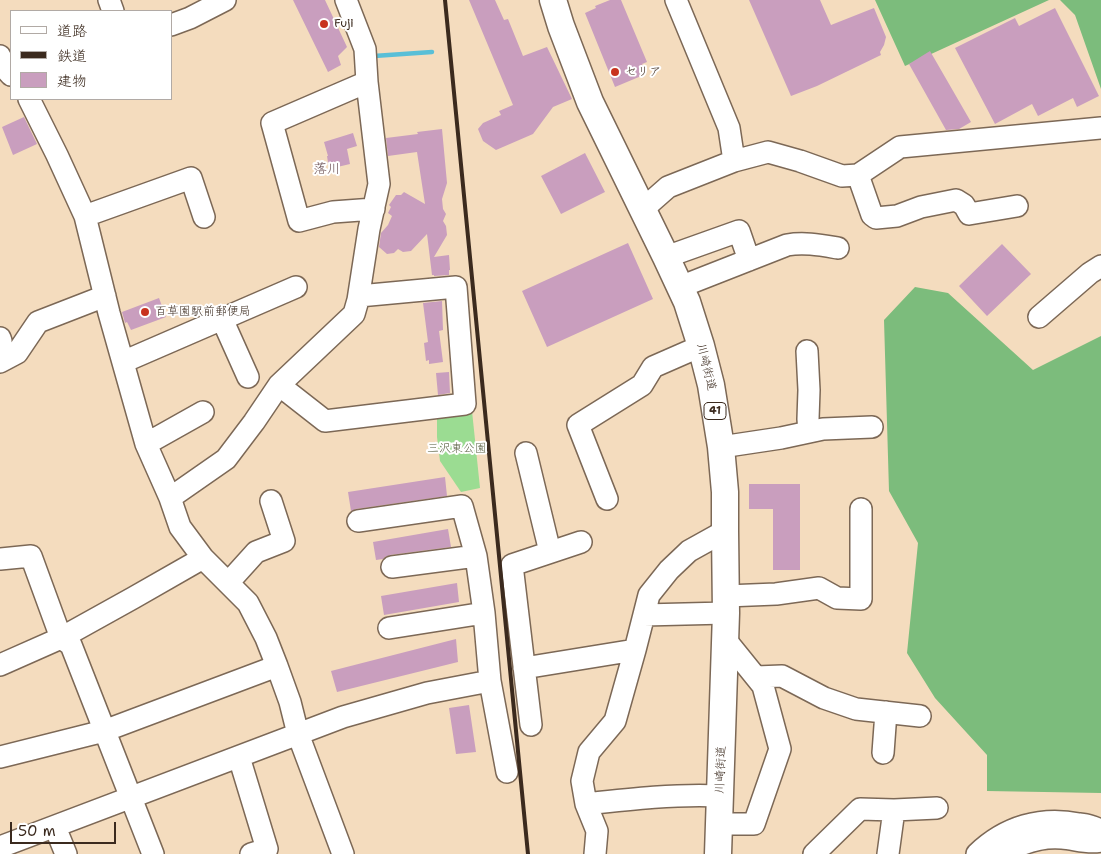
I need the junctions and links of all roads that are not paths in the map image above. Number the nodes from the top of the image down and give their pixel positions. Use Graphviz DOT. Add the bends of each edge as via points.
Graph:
graph roads {
  1 [pos="225,0"];
  2 [pos="346,0"];
  3 [pos="553,0"];
  4 [pos="676,0"];
  5 [pos="172,25"];
  6 [pos="0,56"];
  7 [pos="10,75"];
  8 [pos="367,82"];
  9 [pos="30,100"];
  10 [pos="1101,128"];
  11 [pos="734,161"];
  12 [pos="858,176"];
  13 [pos="1017,206"];
  14 [pos="374,209"];
  15 [pos="643,209"];
  16 [pos="85,216"];
  17 [pos="204,217"];
  18 [pos="838,248"];
  19 [pos="666,257"];
  20 [pos="749,260"];
  21 [pos="1101,266"];
  22 [pos="296,287"];
  23 [pos="680,287"];
  24 [pos="104,296"];
  25 [pos="359,296"];
  26 [pos="1039,317"];
  27 [pos="222,319"];
  28 [pos="0,338"];
  29 [pos="701,346"];
  30 [pos="806,351"];
  31 [pos="0,358"];
  32 [pos="0,362"];
  33 [pos="123,362"];
  34 [pos="248,377"];
  35 [pos="279,385"];
  36 [pos="203,412"];
  37 [pos="872,427"];
  38 [pos="809,432"];
  39 [pos="146,444"];
  40 [pos="721,447"];
  41 [pos="526,453"];
  42 [pos="170,498"];
  43 [pos="607,499"];
  44 [pos="271,500"];
  45 [pos="861,509"];
  46 [pos="358,521"];
  47 [pos="725,531"];
  48 [pos="581,542"];
  49 [pos="550,552"];
  50 [pos="476,556"];
  51 [pos="203,558"];
  52 [pos="0,559"];
  53 [pos="392,566"];
  54 [pos="228,583"];
  55 [pos="726,604"];
  56 [pos="484,613"];
  57 [pos="644,616"];
  58 [pos="389,628"];
  59 [pos="61,638"];
  60 [pos="725,639"];
  61 [pos="636,650"];
  62 [pos="0,665"];
  63 [pos="277,666"];
  64 [pos="524,668"];
  65 [pos="756,677"];
  66 [pos="490,681"];
  67 [pos="886,712"];
  68 [pos="920,716"];
  69 [pos="531,725"];
  70 [pos="104,731"];
  71 [pos="298,734"];
  72 [pos="883,753"];
  73 [pos="0,757"];
  74 [pos="239,757"];
  75 [pos="507,772"];
  76 [pos="720,796"];
  77 [pos="131,797"];
  78 [pos="586,804"];
  79 [pos="937,808"];
  80 [pos="894,810"];
  81 [pos="720,824"];
  82 [pos="55,827"];
  83 [pos="1101,831"];
  84 [pos="1101,841"];
  85 [pos="0,847"];
  86 [pos="66,854"];
  87 [pos="153,854"];
  88 [pos="251,854"];
  89 [pos="343,854"];
  90 [pos="595,854"];
  91 [pos="718,854"];
  92 [pos="814,854"];
  93 [pos="888,854"];
  94 [pos="977,854"];
  95 [pos="1003,854"];
  1 -- 5 [label="street"];
  2 -- 8 [label="street" via="365,49"];
  3 -- 15 [label="main road, 川崎街道 / 41" via="590,102"];
  4 -- 11 [label="street" via="729,128"];
  6 -- 7 [label="street"];
  8 -- 14 [label="street" via="379,184"];
  8 -- 14 [label="street" via="272,123 299,221 333,212"];
  9 -- 16 [label="street"];
  10 -- 12 [label="street" via="900,147"];
  11 -- 12 [label="street" via="768,152 842,176"];
  11 -- 15 [label="street" via="668,187"];
  12 -- 13 [label="street" via="876,218 897,216 956,200 969,214"];
  14 -- 25 [label="street"];
  15 -- 19 [label="main road, 川崎街道 / 41"];
  16 -- 17 [label="street" via="192,178"];
  16 -- 24 [label="street"];
  18 -- 20 [label="street" via="797,243"];
  19 -- 20 [label="street" via="739,231"];
  19 -- 23 [label="main road, 川崎街道 / 41"];
  20 -- 23 [label="street"];
  21 -- 26 [label="street"];
  22 -- 27 [label="street"];
  23 -- 29 [label="main road, 川崎街道 / 41"];
  24 -- 32 [label="street" via="38,322 17,352"];
  24 -- 33 [label="street"];
  25 -- 35 [label="street" via="354,314"];
  25 -- 35 [label="street" via="456,287 465,404 325,421"];
  27 -- 33 [label="street"];
  27 -- 34 [label="street"];
  28 -- 31 [label="street"];
  29 -- 40 [label="main road, 川崎街道 / 41"];
  29 -- 43 [label="street" via="653,367 642,384 578,425"];
  30 -- 38 [label="street"];
  33 -- 39 [label="street"];
  35 -- 42 [label="street" via="226,459"];
  36 -- 39 [label="street"];
  37 -- 38 [label="street"];
  38 -- 40 [label="street"];
  39 -- 42 [label="street"];
  40 -- 47 [label="main road, 川崎街道 / 41"];
  41 -- 49 [label="street"];
  42 -- 51 [label="street" via="180,528"];
  44 -- 54 [label="street" via="284,541 256,552"];
  45 -- 55 [label="street" via="861,599 837,598 819,588"];
  46 -- 50 [label="street" via="462,506"];
  47 -- 55 [label="main road, 川崎街道 / 41"];
  47 -- 57 [label="street" via="689,551 669,570 649,596"];
  48 -- 49 [label="street"];
  49 -- 64 [label="street" via="512,565"];
  50 -- 53 [label="street"];
  50 -- 56 [label="street"];
  51 -- 54 [label="street"];
  51 -- 59 [label="street"];
  52 -- 59 [label="street" via="31,556"];
  54 -- 63 [label="street" via="248,603"];
  55 -- 57 [label="street"];
  55 -- 60 [label="main road, 川崎街道 / 41"];
  56 -- 58 [label="street"];
  56 -- 66 [label="street"];
  57 -- 61 [label="street"];
  59 -- 62 [label="street"];
  59 -- 70 [label="street" via="71,646"];
  60 -- 65 [label="street"];
  60 -- 76 [label="main road, 川崎街道 / 41"];
  61 -- 64 [label="street"];
  61 -- 78 [label="street" via="614,721 589,752 582,781"];
  63 -- 70 [label="street"];
  63 -- 71 [label="street"];
  64 -- 69 [label="street"];
  65 -- 67 [label="street" via="782,676 824,698 856,709"];
  65 -- 81 [label="street" via="763,686 780,749 754,824"];
  66 -- 71 [label="street" via="427,693 343,717"];
  66 -- 75 [label="street"];
  67 -- 68 [label="street"];
  67 -- 72 [label="street"];
  70 -- 73 [label="street"];
  70 -- 77 [label="street"];
  71 -- 74 [label="street"];
  71 -- 89 [label="street"];
  74 -- 77 [label="street"];
  74 -- 88 [label="street" via="267,849"];
  76 -- 78 [label="street" via="664,796"];
  76 -- 81 [label="main road, 川崎街道 / 41"];
  77 -- 82 [label="street"];
  77 -- 87 [label="street"];
  78 -- 90 [label="street" via="597,831"];
  79 -- 80 [label="street"];
  80 -- 92 [label="street" via="860,809"];
  80 -- 93 [label="street"];
  81 -- 91 [label="main road, 川崎街道 / 41"];
  82 -- 85 [label="street"];
  82 -- 86 [label="street"];
  83 -- 94 [label="street" via="1064,821 1040,822 1012,830 987,844"];
  84 -- 95 [label="street" via="1041,838"];
}
